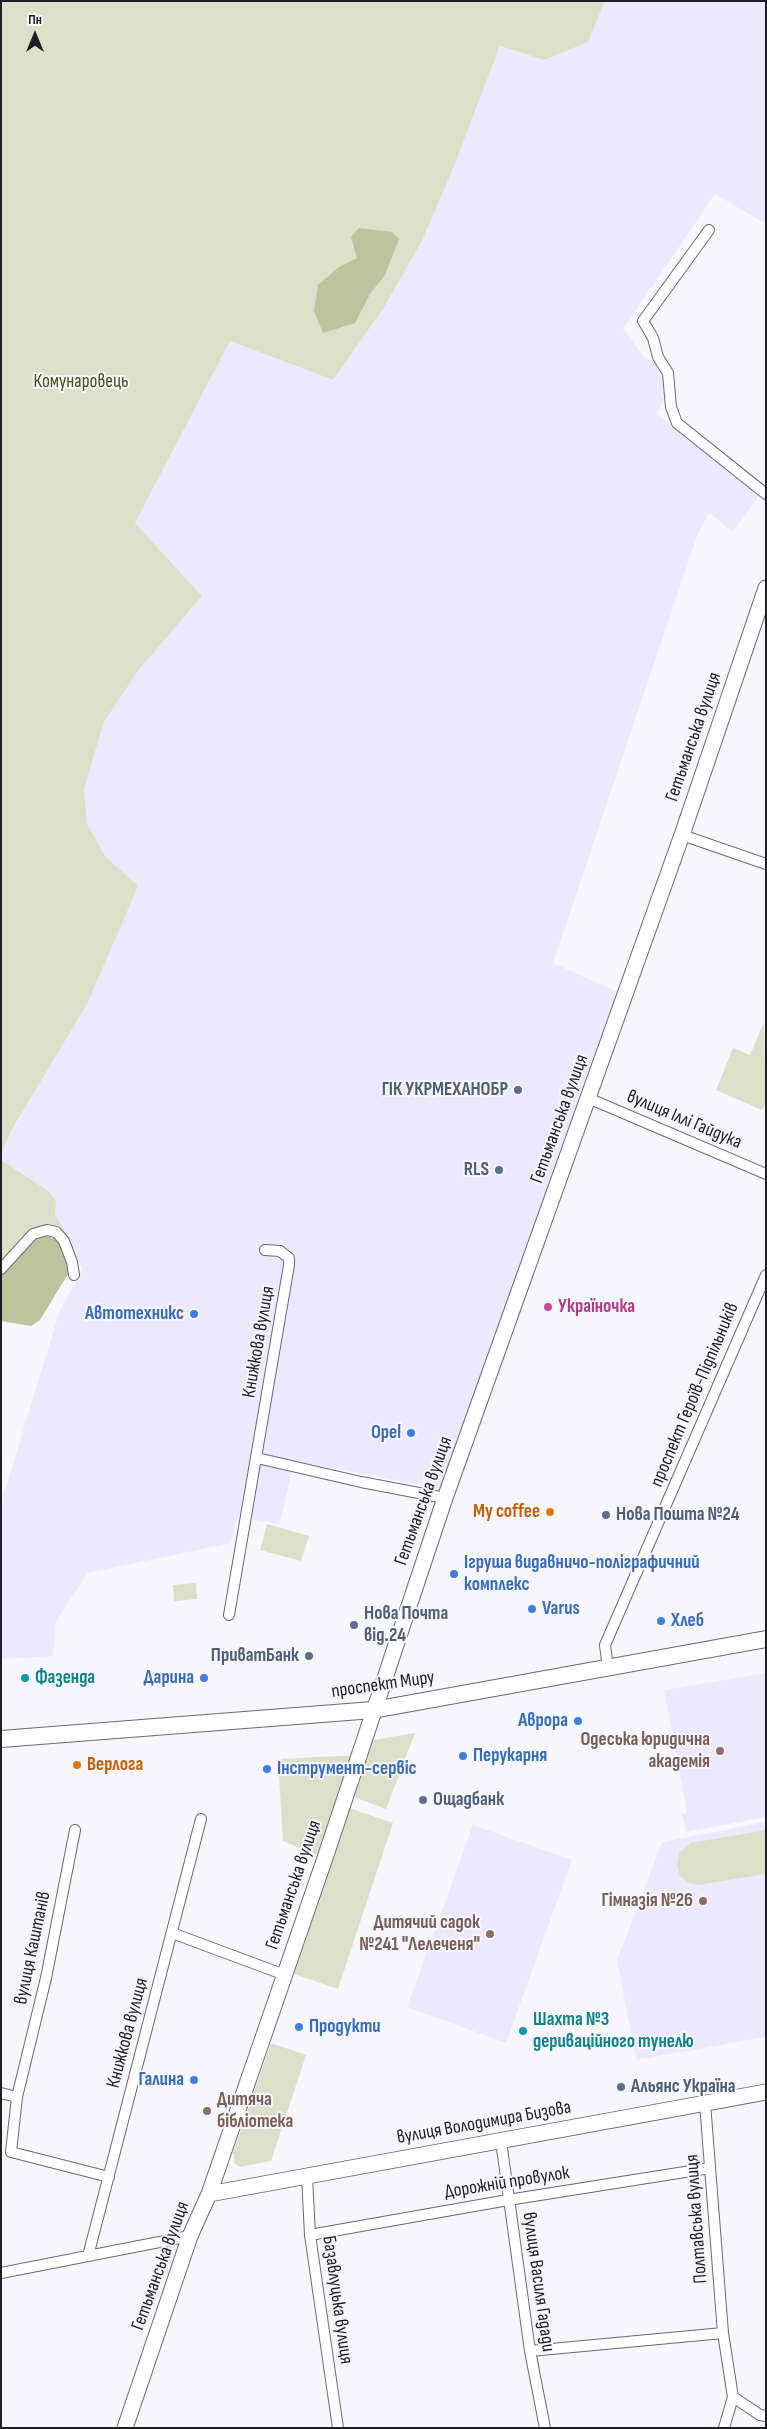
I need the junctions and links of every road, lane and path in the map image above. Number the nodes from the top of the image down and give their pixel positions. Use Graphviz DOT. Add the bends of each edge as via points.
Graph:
graph roads {
  1 [pos="710,230"];
  2 [pos="766,494"];
  3 [pos="766,588"];
  4 [pos="682,835"];
  5 [pos="766,864"];
  6 [pos="588,1098"];
  7 [pos="766,1174"];
  8 [pos="265,1250"];
  9 [pos="1,1270"];
  10 [pos="74,1275"];
  11 [pos="766,1275"];
  12 [pos="257,1458"];
  13 [pos="445,1498"];
  14 [pos="229,1615"];
  15 [pos="766,1639"];
  16 [pos="608,1668"];
  17 [pos="374,1710"];
  18 [pos="1,1739"];
  19 [pos="201,1819"];
  20 [pos="76,1830"];
  21 [pos="172,1933"];
  22 [pos="285,1975"];
  23 [pos="766,2092"];
  24 [pos="1,2093"];
  25 [pos="17,2097"];
  26 [pos="705,2103"];
  27 [pos="500,2141"];
  28 [pos="710,2168"];
  29 [pos="306,2176"];
  30 [pos="109,2177"];
  31 [pos="209,2194"];
  32 [pos="508,2200"];
  33 [pos="310,2235"];
  34 [pos="190,2236"];
  35 [pos="88,2256"];
  36 [pos="1,2273"];
  37 [pos="723,2333"];
  38 [pos="530,2350"];
  39 [pos="733,2397"];
  40 [pos="766,2416"];
  41 [pos="125,2427"];
  42 [pos="338,2428"];
  43 [pos="545,2428"];
  44 [pos="724,2428"];
  1 -- 2 [label="street" via="643,321 668,373 670,407 677,423"];
  3 -- 4 [label="street, Гетьманська вулиця"];
  4 -- 5 [label="street"];
  4 -- 6 [label="street, Гетьманська вулиця"];
  6 -- 7 [label="street, вулиця Іллі Гайдука"];
  6 -- 13 [label="street, Гетьманська вулиця"];
  8 -- 12 [label="street, Книжкова вулиця" via="280,1251 290,1258 290,1265"];
  9 -- 10 [label="street" via="33,1234 47,1230 56,1232 64,1241"];
  11 -- 16 [label="street, проспект Героїв-Підпільників" via="605,1645"];
  12 -- 13 [label="street"];
  12 -- 14 [label="street, Книжкова вулиця"];
  13 -- 17 [label="street, Гетьманська вулиця"];
  15 -- 16 [label="main road, проспект Миру"];
  16 -- 17 [label="main road, проспект Миру"];
  17 -- 18 [label="main road, проспект Миру"];
  17 -- 22 [label="street, Гетьманська вулиця"];
  19 -- 21 [label="street, Книжкова вулиця"];
  20 -- 25 [label="street, вулиця Каштанів" via="46,1978"];
  21 -- 22 [label="street"];
  21 -- 30 [label="street, Книжкова вулиця"];
  22 -- 31 [label="street, Гетьманська вулиця"];
  23 -- 26 [label="street, вулиця Володимира Бизова"];
  24 -- 25 [label="street"];
  25 -- 30 [label="street, вулиця Каштанів" via="11,2152"];
  26 -- 27 [label="street, вулиця Володимира Бизова"];
  26 -- 28 [label="street, Полтавська вулиця"];
  27 -- 29 [label="street, вулиця Володимира Бизова"];
  27 -- 32 [label="street, вулиця Василя Гадади"];
  28 -- 32 [label="street, Дорожній провулок"];
  28 -- 37 [label="street, Полтавська вулиця"];
  29 -- 31 [label="street, вулиця Володимира Бизова"];
  29 -- 33 [label="street, Базавлуцька вулиця"];
  30 -- 35 [label="street, Книжкова вулиця"];
  31 -- 34 [label="street, Гетьманська вулиця"];
  32 -- 33 [label="street, Дорожній провулок"];
  32 -- 38 [label="street, вулиця Василя Гадади"];
  33 -- 42 [label="street, Базавлуцька вулиця"];
  34 -- 35 [label="street"];
  34 -- 41 [label="street, Гетьманська вулиця"];
  35 -- 36 [label="street"];
  37 -- 38 [label="street"];
  37 -- 39 [label="street, Полтавська вулиця"];
  38 -- 43 [label="street, вулиця Василя Гадади"];
  39 -- 40 [label="street"];
  39 -- 44 [label="street"];
}
